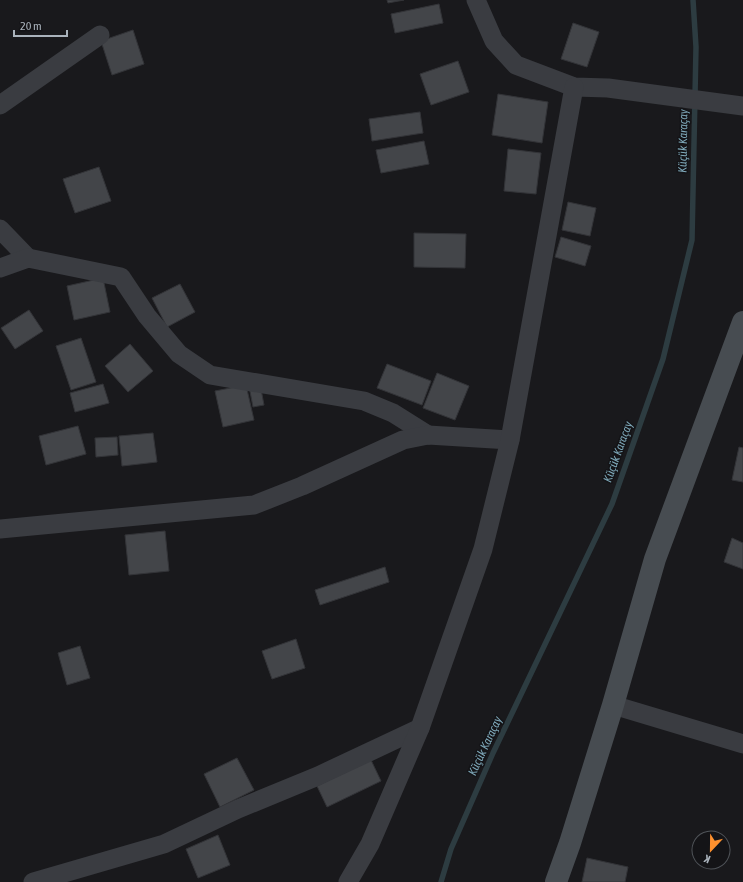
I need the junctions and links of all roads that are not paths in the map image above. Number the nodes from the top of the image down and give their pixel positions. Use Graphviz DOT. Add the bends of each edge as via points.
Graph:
graph roads {
  1 [pos="476,0"];
  2 [pos="100,35"];
  3 [pos="574,87"];
  4 [pos="0,105"];
  5 [pos="743,106"];
  6 [pos="0,229"];
  7 [pos="28,258"];
  8 [pos="0,268"];
  9 [pos="743,322"];
  10 [pos="428,434"];
  11 [pos="510,440"];
  12 [pos="0,529"];
  13 [pos="613,705"];
  14 [pos="420,728"];
  15 [pos="743,744"];
  16 [pos="32,882"];
  17 [pos="348,882"];
  18 [pos="556,882"];
  1 -- 3 [label="street" via="494,41 516,65"];
  2 -- 4 [label="street"];
  3 -- 5 [label="street" via="608,88"];
  3 -- 11 [label="street"];
  6 -- 7 [label="street"];
  7 -- 8 [label="street"];
  7 -- 10 [label="street" via="121,277 147,316 178,354 210,375 364,401 392,413"];
  9 -- 13 [label="street" via="655,560"];
  10 -- 11 [label="street"];
  10 -- 12 [label="street" via="403,440 254,505"];
  11 -- 14 [label="street" via="484,549"];
  13 -- 15 [label="street"];
  13 -- 18 [label="street"];
  14 -- 16 [label="street" via="164,844"];
  14 -- 17 [label="street" via="370,844"];
}
